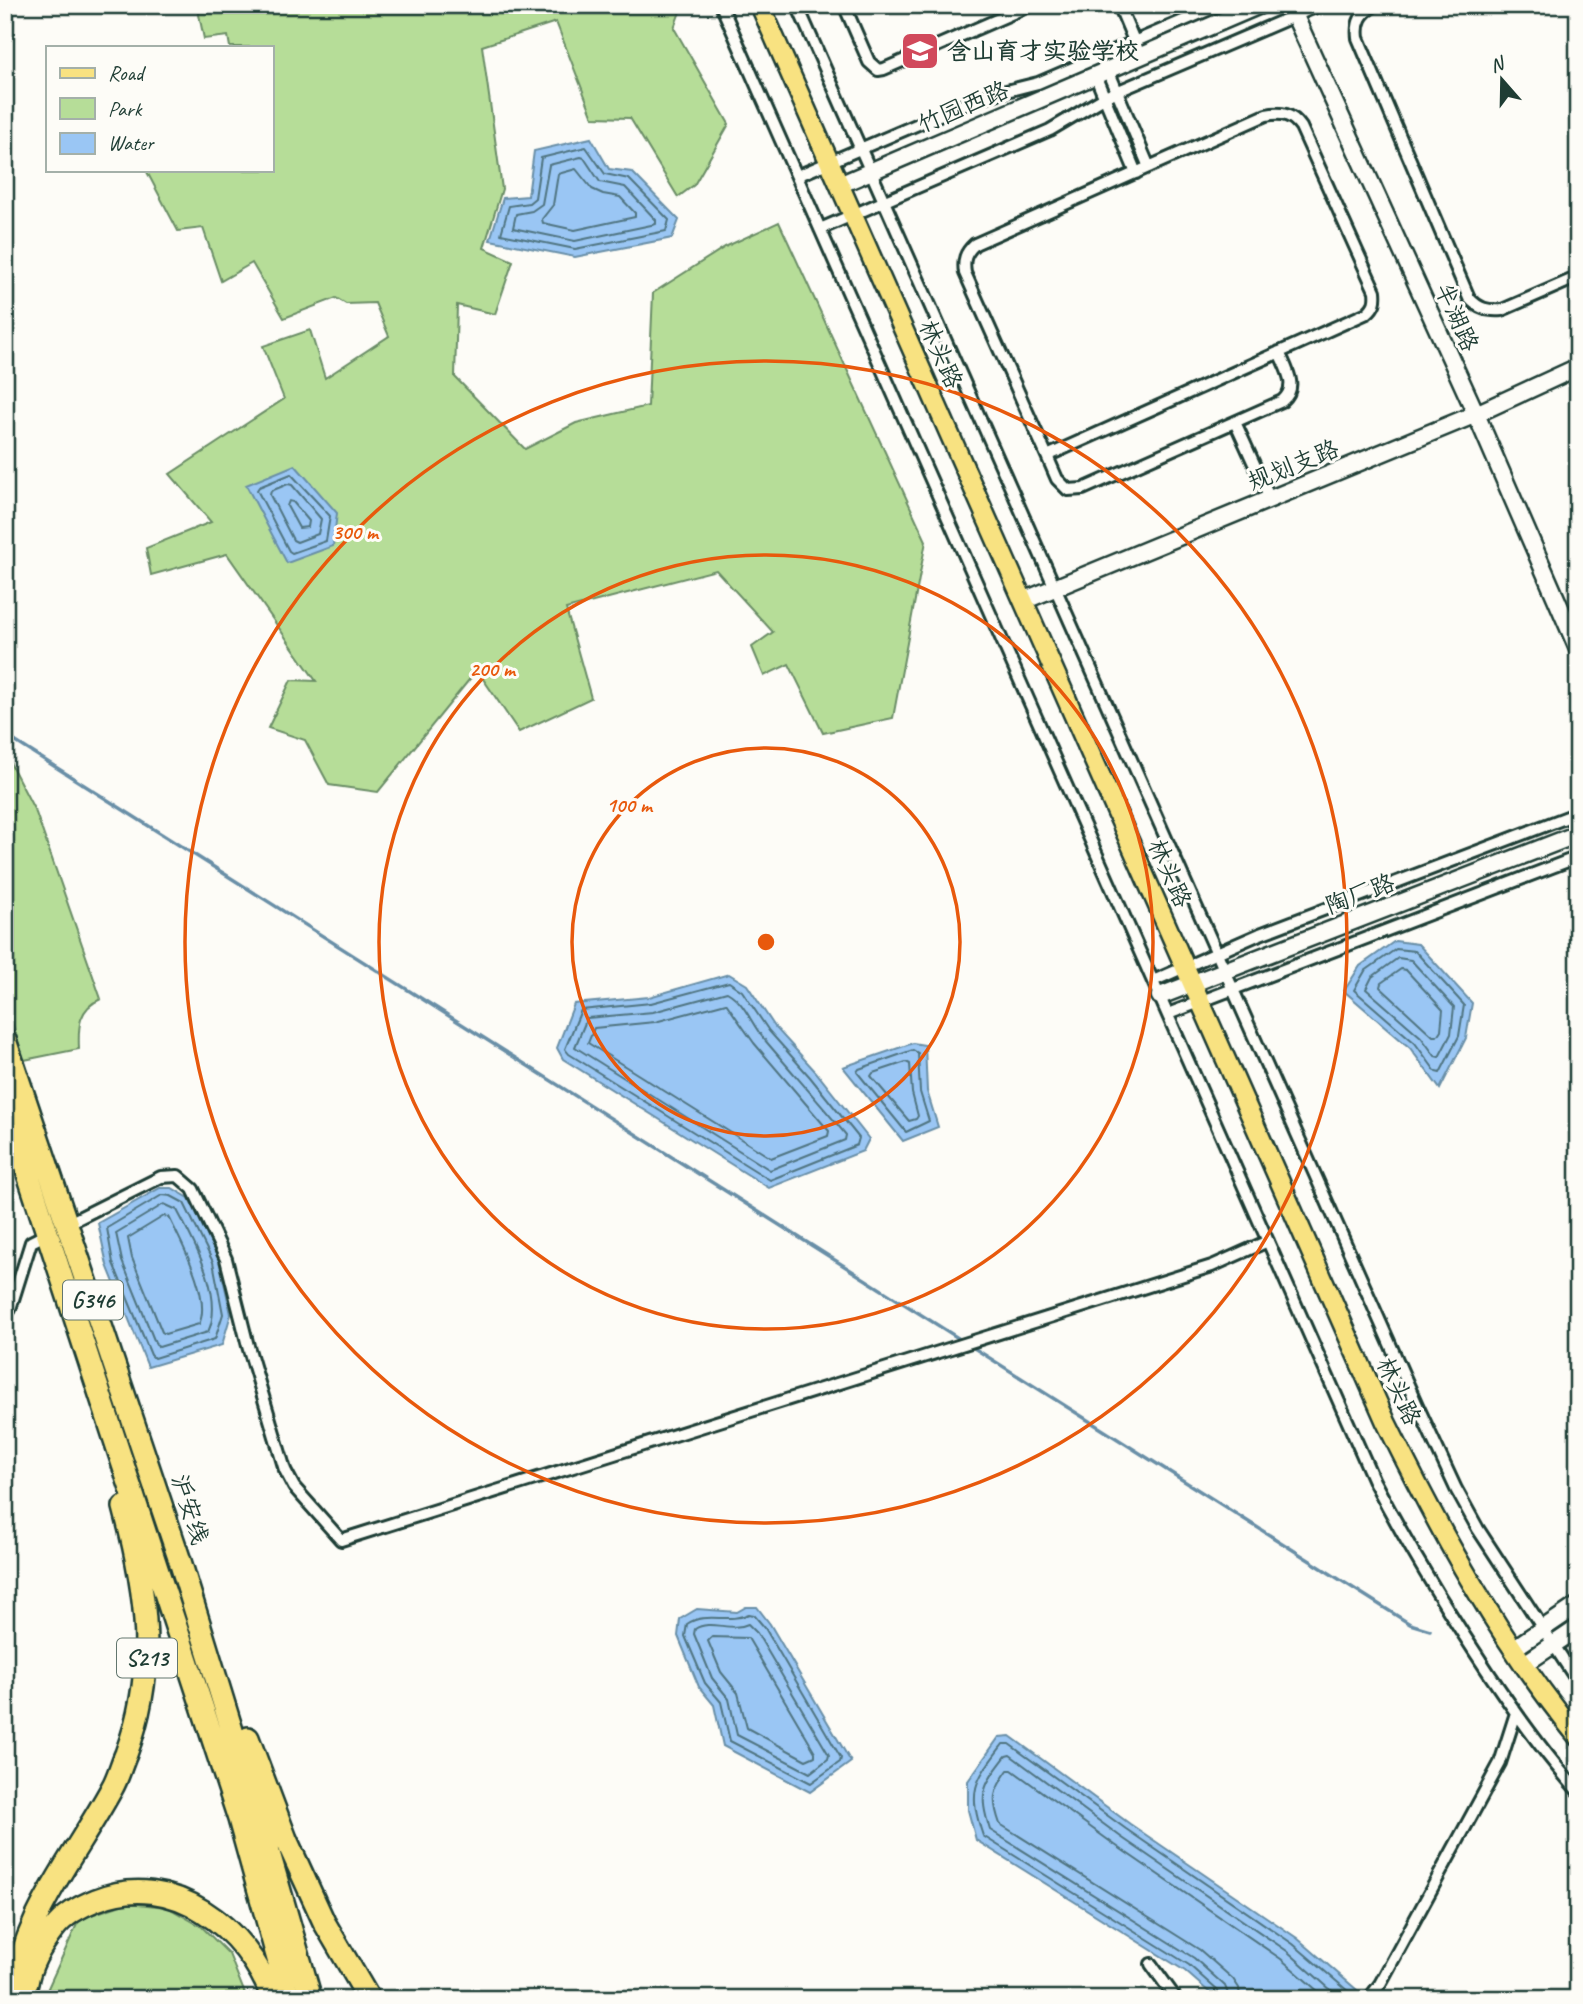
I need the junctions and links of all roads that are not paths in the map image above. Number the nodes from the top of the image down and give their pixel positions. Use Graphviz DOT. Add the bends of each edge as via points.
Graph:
graph roads {
  1 [pos="721,5"];
  2 [pos="760,5"];
  3 [pos="797,5"];
  4 [pos="844,5"];
  5 [pos="1031,5"];
  6 [pos="1118,5"];
  7 [pos="1220,5"];
  8 [pos="1260,5"];
  9 [pos="1320,5"];
  10 [pos="1375,5"];
  11 [pos="1293,11"];
  12 [pos="1141,56"];
  13 [pos="1102,73"];
  14 [pos="1118,92"];
  15 [pos="1104,98"];
  16 [pos="860,149"];
  17 [pos="829,162"];
  18 [pos="1149,167"];
  19 [pos="870,171"];
  20 [pos="1136,173"];
  21 [pos="797,176"];
  22 [pos="839,185"];
  23 [pos="884,201"];
  24 [pos="852,215"];
  25 [pos="820,229"];
  26 [pos="1578,277"];
  27 [pos="1279,352"];
  28 [pos="1578,367"];
  29 [pos="1476,414"];
  30 [pos="1235,422"];
  31 [pos="1047,456"];
  32 [pos="1270,499"];
  33 [pos="1055,588"];
  34 [pos="1023,601"];
  35 [pos="1578,649"];
  36 [pos="1578,813"];
  37 [pos="1578,834"];
  38 [pos="1578,857"];
  39 [pos="1216,953"];
  40 [pos="1224,971"];
  41 [pos="1189,975"];
  42 [pos="1232,988"];
  43 [pos="1156,989"];
  44 [pos="1200,1001"];
  45 [pos="1168,1014"];
  46 [pos="5,1040"];
  47 [pos="5,1104"];
  48 [pos="58,1228"];
  49 [pos="1268,1241"];
  50 [pos="69,1295"];
  51 [pos="5,1316"];
  52 [pos="180,1561"];
  53 [pos="1578,1605"];
  54 [pos="1578,1628"];
  55 [pos="1542,1629"];
  56 [pos="1553,1645"];
  57 [pos="1513,1649"];
  58 [pos="1523,1665"];
  59 [pos="1578,1682"];
  60 [pos="1516,1713"];
  61 [pos="1578,1737"];
  62 [pos="1578,1791"];
  63 [pos="1151,1964"];
  64 [pos="1172,1998"];
  65 [pos="12,1999"];
  66 [pos="25,1999"];
  67 [pos="272,1999"];
  68 [pos="289,1999"];
  69 [pos="311,1999"];
  70 [pos="369,1999"];
  71 [pos="1369,1999"];
  1 -- 21 [label="street"];
  2 -- 17 [label="main road, 林头路"];
  3 -- 16 [label="street"];
  4 -- 5 [label="street" via="869,62 878,70"];
  6 -- 12 [label="street"];
  7 -- 16 [label="street" via="1038,83 979,98"];
  8 -- 12 [label="street, 竹园西路"];
  9 -- 11 [label="street"];
  10 -- 26 [label="street" via="1362,15 1358,38 1469,298 1488,311 1502,310"];
  11 -- 14 [label="street"];
  11 -- 29 [label="street, 半湖路"];
  12 -- 13 [label="street, 竹园西路"];
  13 -- 14 [label="street"];
  13 -- 15 [label="street"];
  13 -- 19 [label="street, 竹园西路"];
  14 -- 15 [label="street"];
  14 -- 18 [label="street"];
  15 -- 20 [label="street"];
  15 -- 23 [label="street" via="1050,130"];
  16 -- 17 [label="street"];
  16 -- 19 [label="street"];
  17 -- 21 [label="street"];
  17 -- 22 [label="main road, 林头路"];
  18 -- 20 [label="street"];
  18 -- 27 [label="street" via="1266,115 1286,114 1301,127 1376,299 1367,313"];
  19 -- 22 [label="street, 竹园西路"];
  19 -- 23 [label="street"];
  20 -- 31 [label="street" via="975,244 964,257 965,273"];
  21 -- 25 [label="street"];
  22 -- 24 [label="main road, 林头路"];
  23 -- 24 [label="street"];
  23 -- 33 [label="street"];
  24 -- 25 [label="street"];
  24 -- 34 [label="main road, 林头路"];
  25 -- 43 [label="street"];
  27 -- 30 [label="street" via="1291,381 1288,396"];
  27 -- 31 [label="street"];
  28 -- 29 [label="street, 规划支路"];
  29 -- 32 [label="street, 规划支路"];
  29 -- 35 [label="street, 半湖路"];
  30 -- 31 [label="street" via="1076,491 1062,486"];
  30 -- 32 [label="street"];
  32 -- 33 [label="street, 规划支路"];
  33 -- 34 [label="street, 规划支路"];
  33 -- 39 [label="street"];
  34 -- 41 [label="main road, 林头路"];
  36 -- 39 [label="street"];
  37 -- 40 [label="street, 陶厂路"];
  38 -- 42 [label="street"];
  39 -- 40 [label="street"];
  39 -- 41 [label="street"];
  40 -- 41 [label="street, 陶厂路"];
  40 -- 42 [label="street"];
  41 -- 43 [label="street, 陶厂路"];
  41 -- 44 [label="main road, 林头路"];
  42 -- 44 [label="street"];
  42 -- 55 [label="street" via="1456,1489"];
  43 -- 45 [label="street"];
  44 -- 45 [label="street"];
  44 -- 57 [label="main road, 林头路" via="1386,1422 1432,1515"];
  45 -- 49 [label="street"];
  46 -- 48 [label="highway, 沪安线 / G346"];
  47 -- 48 [label="highway, 沪安线 / G346"];
  48 -- 49 [label="street" via="162,1177 178,1176 193,1189 226,1259 285,1470 294,1487 341,1540 1212,1266"];
  48 -- 50 [label="highway, 沪安线 / G346"];
  48 -- 51 [label="street" via="31,1242"];
  48 -- 52 [label="highway, 沪安线 / G346"];
  49 -- 60 [label="street" via="1401,1533"];
  50 -- 65 [label="highway, S213" via="130,1530 143,1597 147,1655 138,1720 113,1786 25,1940"];
  50 -- 68 [label="highway, 沪安线 / G346" via="239,1819"];
  52 -- 69 [label="highway, 沪安线 / G346"];
  52 -- 70 [label="highway" via="286,1839 324,1922"];
  53 -- 55 [label="street"];
  54 -- 56 [label="street"];
  55 -- 56 [label="street"];
  55 -- 57 [label="street"];
  56 -- 58 [label="street"];
  56 -- 59 [label="street"];
  57 -- 58 [label="main road, 林头路"];
  58 -- 61 [label="main road, 林头路"];
  60 -- 62 [label="street"];
  60 -- 71 [label="street" via="1500,1763"];
  63 -- 64 [label="street"];
  66 -- 67 [label="highway" via="40,1947 62,1918 108,1895 147,1890 182,1899 215,1918 245,1950"];
}
